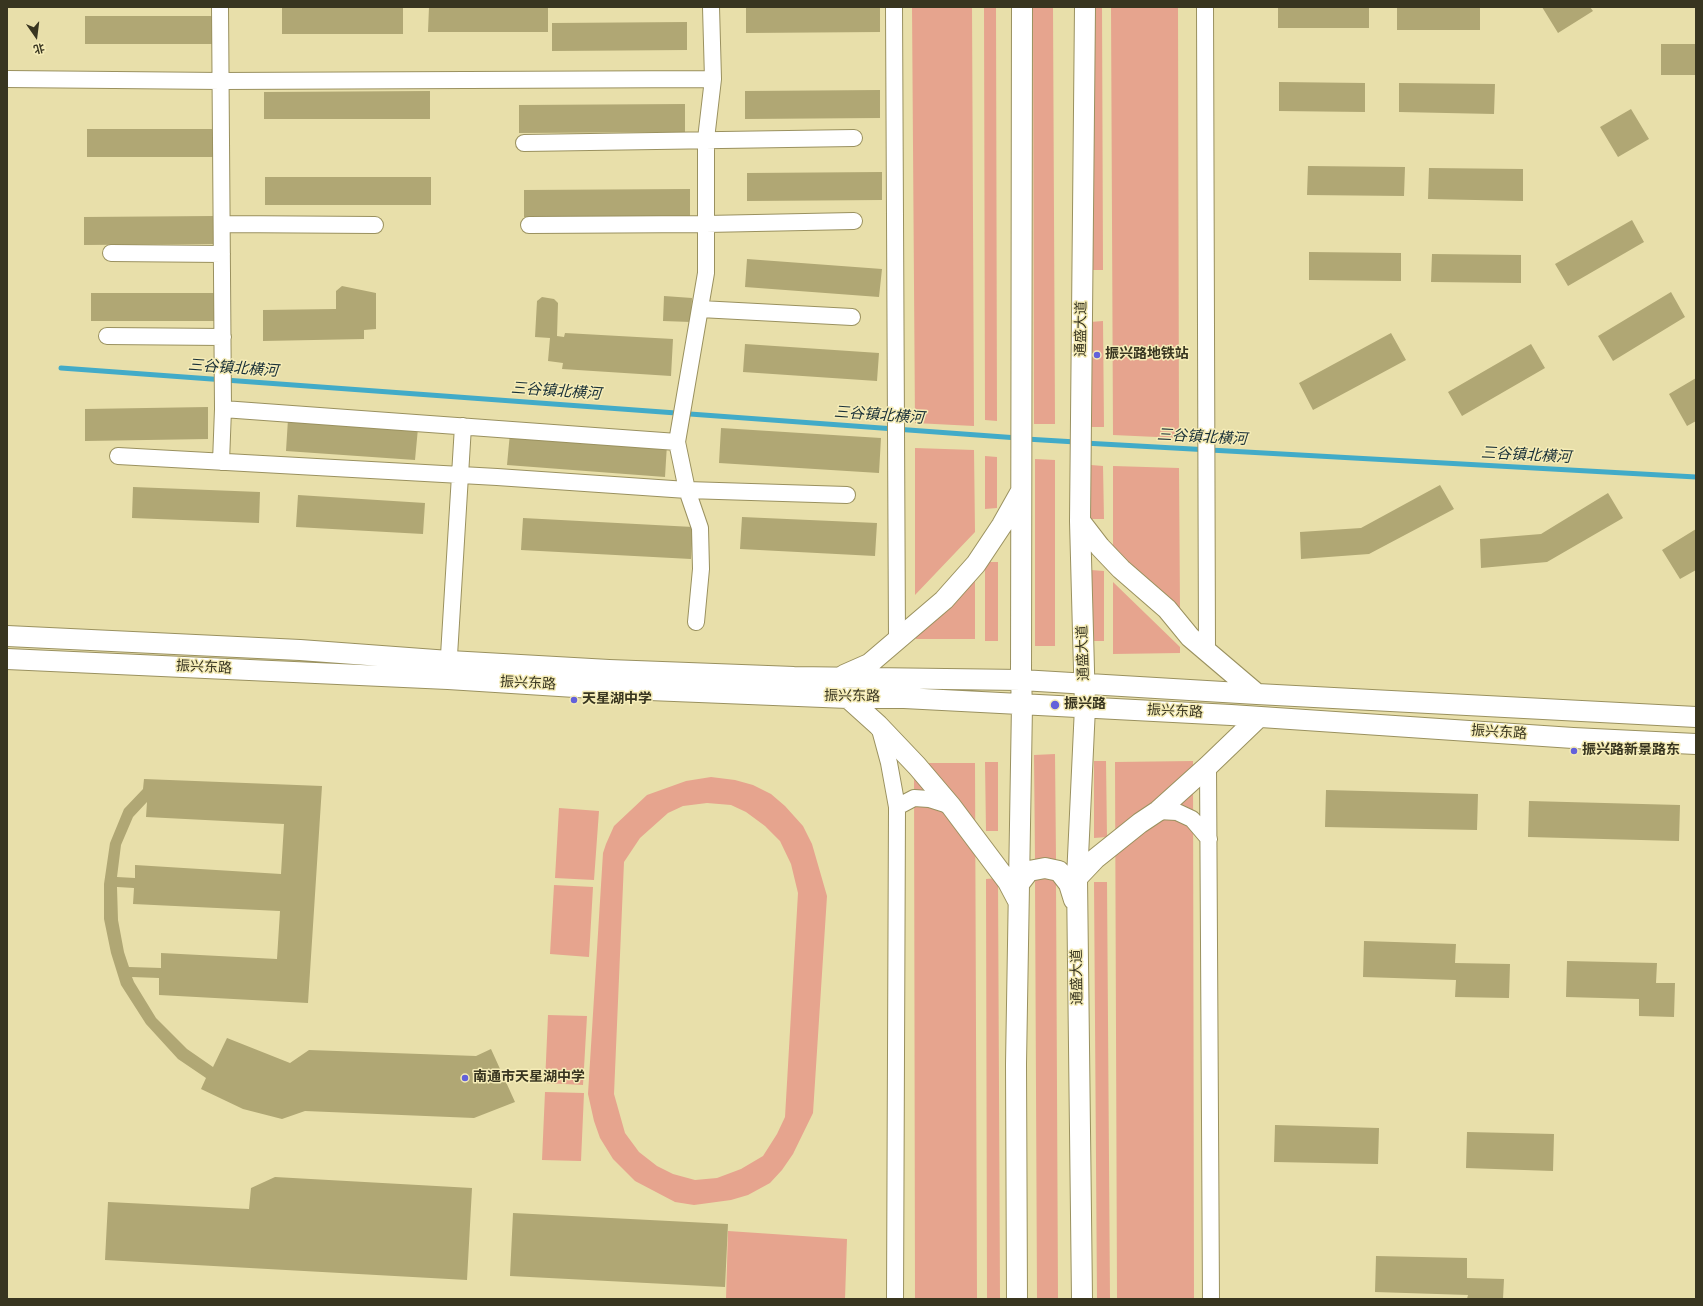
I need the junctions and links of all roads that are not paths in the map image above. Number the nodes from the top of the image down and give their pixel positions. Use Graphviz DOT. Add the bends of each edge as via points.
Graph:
graph roads {
  1 [pos="220,7"];
  2 [pos="711,7"];
  3 [pos="894,7"];
  4 [pos="1022,7"];
  5 [pos="1085,7"];
  6 [pos="1205,7"];
  7 [pos="7,79"];
  8 [pos="713,79"];
  9 [pos="220,81"];
  10 [pos="854,138"];
  11 [pos="706,140"];
  12 [pos="524,143"];
  13 [pos="854,221"];
  14 [pos="222,224"];
  15 [pos="706,224"];
  16 [pos="375,225"];
  17 [pos="529,225"];
  18 [pos="111,253"];
  19 [pos="222,254"];
  20 [pos="700,309"];
  21 [pos="852,317"];
  22 [pos="107,336"];
  23 [pos="223,337"];
  24 [pos="223,409"];
  25 [pos="463,426"];
  26 [pos="677,442"];
  27 [pos="118,456"];
  28 [pos="221,462"];
  29 [pos="460,475"];
  30 [pos="687,490"];
  31 [pos="1021,491"];
  32 [pos="846,496"];
  33 [pos="1080,520"];
  34 [pos="696,622"];
  35 [pos="7,636"];
  36 [pos="897,642"];
  37 [pos="1207,651"];
  38 [pos="7,659"];
  39 [pos="448,670"];
  40 [pos="839,678"];
  41 [pos="1021,680"];
  42 [pos="1085,685"];
  43 [pos="1257,694"];
  44 [pos="848,698"];
  45 [pos="1022,706"];
  46 [pos="1085,707"];
  47 [pos="1696,716"];
  48 [pos="1259,717"];
  49 [pos="878,725"];
  50 [pos="1696,744"];
  51 [pos="1208,766"];
  52 [pos="951,806"];
  53 [pos="897,807"];
  54 [pos="1158,811"];
  55 [pos="1209,839"];
  56 [pos="1077,878"];
  57 [pos="1018,893"];
  58 [pos="1077,910"];
  59 [pos="895,1299"];
  60 [pos="1018,1299"];
  61 [pos="1082,1299"];
  62 [pos="1211,1299"];
  1 -- 9 [label="street"];
  2 -- 8 [label="street"];
  3 -- 36 [label="street"];
  4 -- 31 [label="main road"];
  5 -- 33 [label="main road, 通盛大道"];
  6 -- 37 [label="street"];
  7 -- 9 [label="street"];
  8 -- 9 [label="street"];
  8 -- 11 [label="street"];
  9 -- 14 [label="street"];
  10 -- 11 [label="street"];
  11 -- 12 [label="street"];
  11 -- 15 [label="street"];
  13 -- 15 [label="street"];
  14 -- 16 [label="street"];
  14 -- 19 [label="street"];
  15 -- 17 [label="street"];
  15 -- 20 [label="street" via="706,273"];
  18 -- 19 [label="street"];
  19 -- 23 [label="street"];
  20 -- 21 [label="street"];
  20 -- 26 [label="street"];
  22 -- 23 [label="street"];
  23 -- 24 [label="street"];
  24 -- 25 [label="street"];
  24 -- 28 [label="street"];
  25 -- 26 [label="street"];
  25 -- 29 [label="street"];
  26 -- 30 [label="street"];
  27 -- 28 [label="street"];
  28 -- 29 [label="street"];
  29 -- 30 [label="street"];
  29 -- 39 [label="street"];
  30 -- 32 [label="street"];
  30 -- 34 [label="street" via="700,528 701,569"];
  31 -- 36 [label="main road" via="976,564 944,600"];
  31 -- 41 [label="main road"];
  33 -- 37 [label="main road" via="1121,569"];
  33 -- 42 [label="main road, 通盛大道"];
  35 -- 39 [label="main road, 振兴东路" via="300,650"];
  36 -- 40 [label="main road" via="869,664"];
  37 -- 43 [label="main road"];
  38 -- 39 [label="main road, 振兴东路"];
  39 -- 40 [label="main road, 振兴东路" via="609,670"];
  39 -- 44 [label="main road, 振兴东路" via="575,687"];
  40 -- 41 [label="main road, 振兴东路"];
  41 -- 42 [label="main road, 振兴东路"];
  41 -- 45 [label="main road"];
  42 -- 43 [label="main road, 振兴东路"];
  42 -- 46 [label="main road, 通盛大道"];
  43 -- 47 [label="main road, 振兴东路"];
  44 -- 45 [label="main road, 振兴东路" via="904,698"];
  44 -- 49 [label="main road"];
  45 -- 46 [label="main road, 振兴东路"];
  45 -- 57 [label="main road"];
  46 -- 48 [label="main road, 振兴东路"];
  46 -- 56 [label="main road, 通盛大道"];
  48 -- 50 [label="main road, 振兴东路"];
  48 -- 51 [label="main road"];
  49 -- 52 [label="main road"];
  49 -- 53 [label="street" via="889,763"];
  51 -- 54 [label="main road"];
  51 -- 55 [label="street"];
  52 -- 53 [label="street" via="929,799 914,798"];
  52 -- 57 [label="main road"];
  53 -- 59 [label="street"];
  54 -- 55 [label="street" via="1177,812 1192,820"];
  54 -- 56 [label="main road" via="1096,859"];
  55 -- 62 [label="street"];
  56 -- 58 [label="main road, 通盛大道"];
  57 -- 58 [label="main road" via="1029,871 1045,868 1060,871 1069,884"];
  57 -- 60 [label="main road"];
  58 -- 61 [label="main road, 通盛大道"];
}
